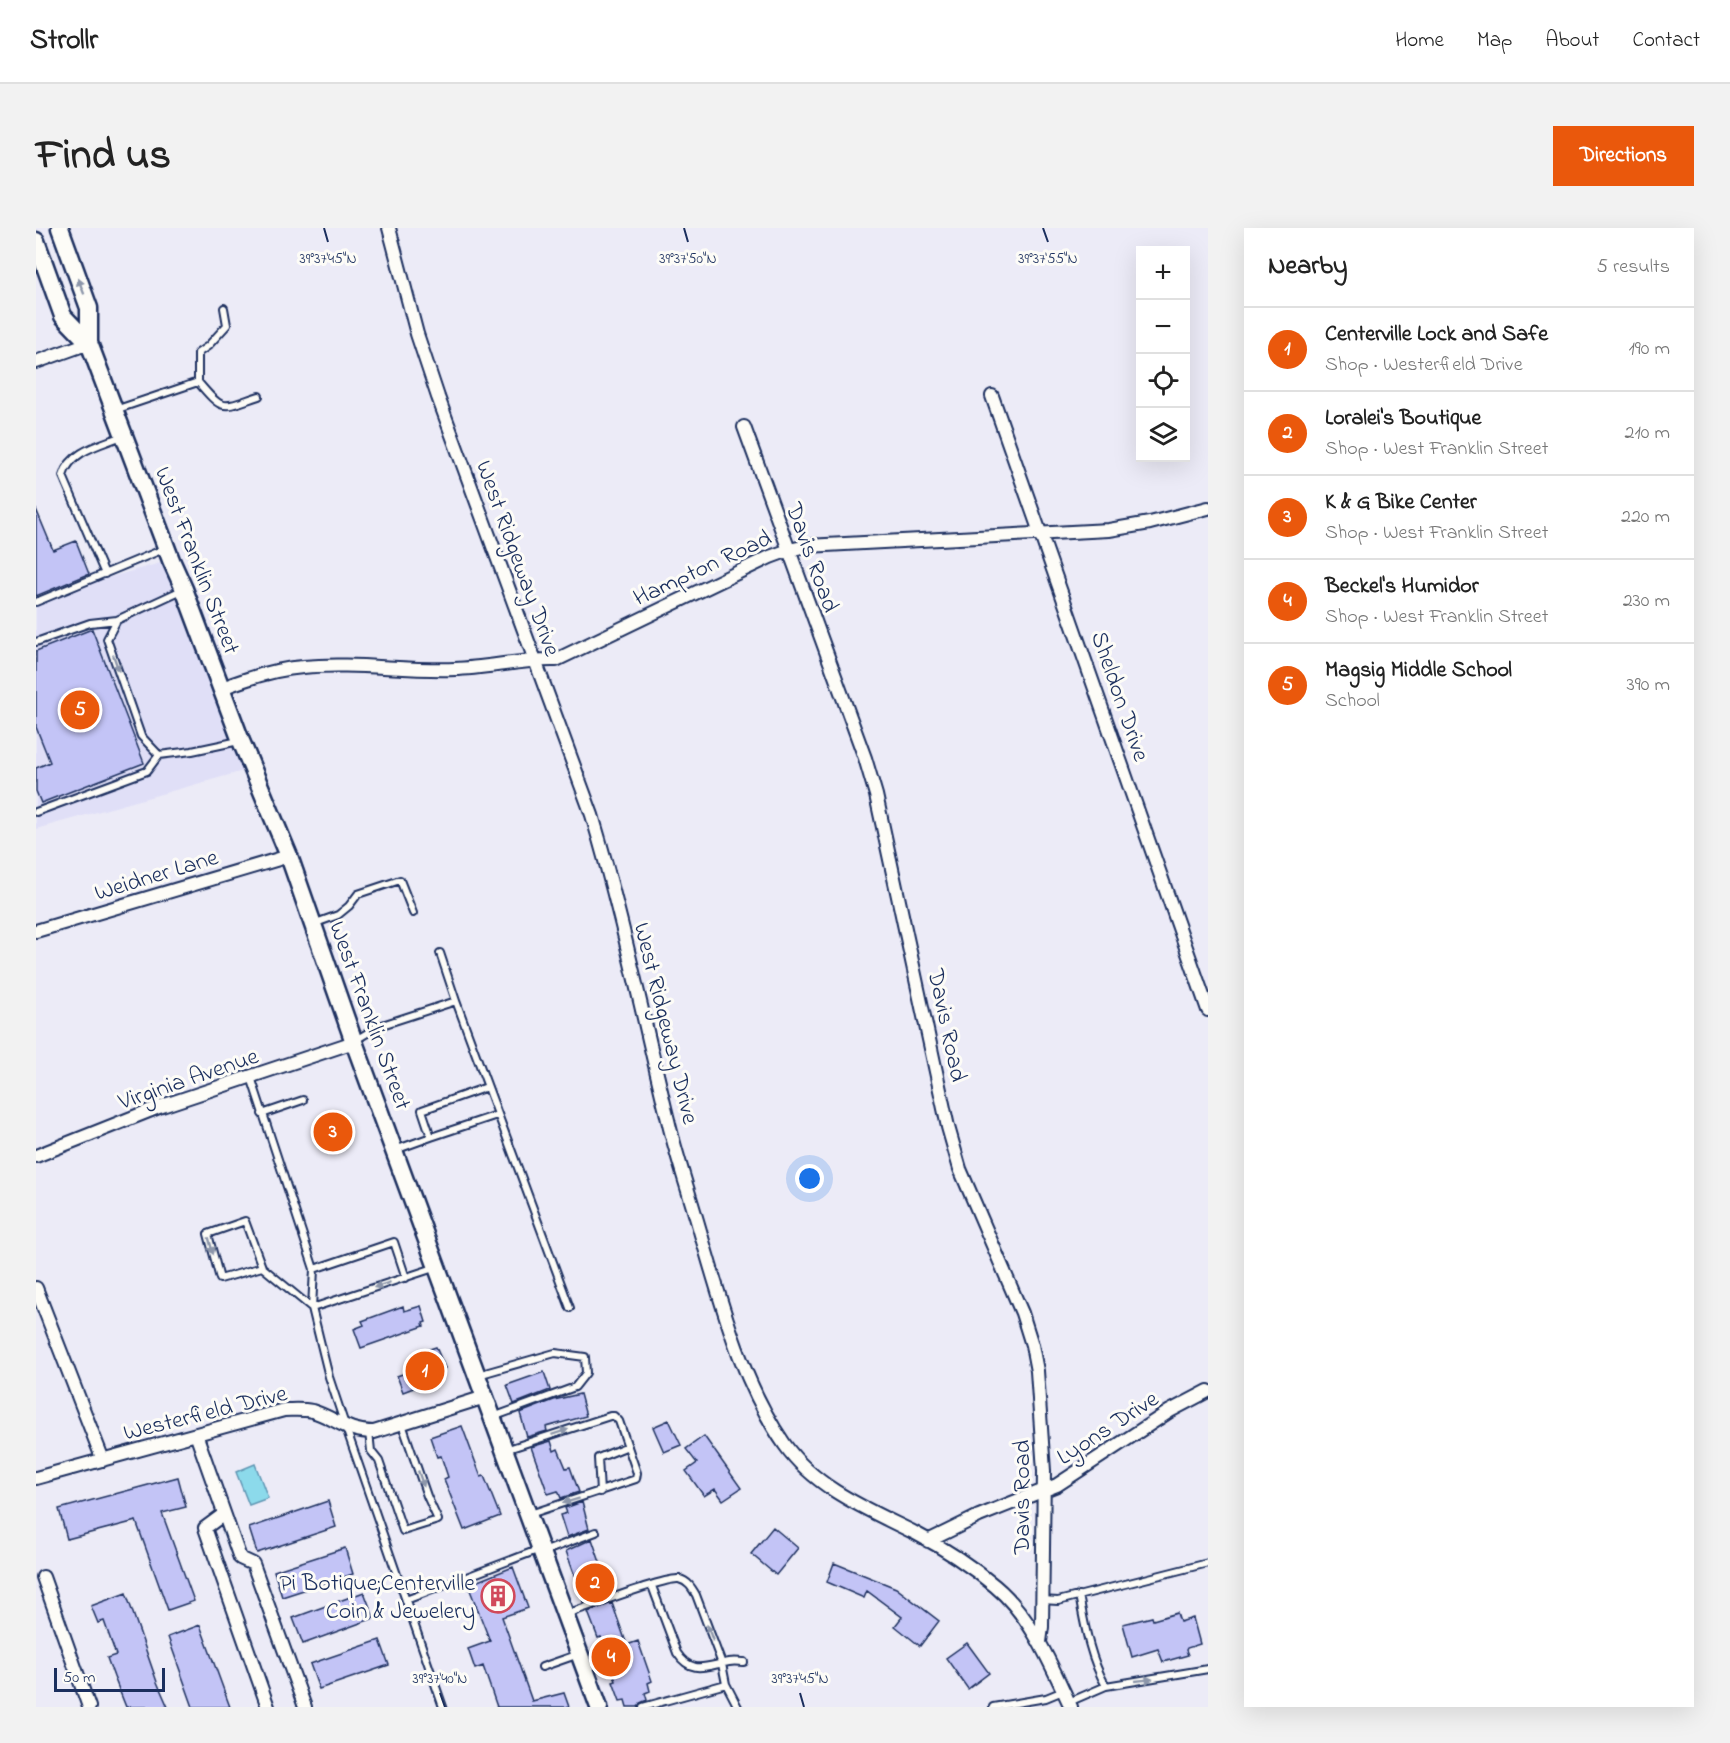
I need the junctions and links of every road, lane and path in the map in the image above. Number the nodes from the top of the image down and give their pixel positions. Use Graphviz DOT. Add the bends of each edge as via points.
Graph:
graph roads {
  1 [pos="60,228"];
  2 [pos="389,228"];
  3 [pos="36,241"];
  4 [pos="224,308"];
  5 [pos="89,343"];
  6 [pos="36,362"];
  7 [pos="198,382"];
  8 [pos="259,396"];
  9 [pos="992,396"];
  10 [pos="115,411"];
  11 [pos="744,427"];
  12 [pos="124,435"];
  13 [pos="1208,508"];
  14 [pos="1041,534"];
  15 [pos="167,548"];
  16 [pos="789,550"];
  17 [pos="105,574"];
  18 [pos="184,589"];
  19 [pos="36,602"];
  20 [pos="117,620"];
  21 [pos="36,642"];
  22 [pos="535,659"];
  23 [pos="222,687"];
  24 [pos="241,741"];
  25 [pos="159,755"];
  26 [pos="36,812"];
  27 [pos="289,856"];
  28 [pos="413,912"];
  29 [pos="313,924"];
  30 [pos="36,931"];
  31 [pos="440,953"];
  32 [pos="456,1001"];
  33 [pos="1208,1010"];
  34 [pos="354,1042"];
  35 [pos="251,1077"];
  36 [pos="487,1087"];
  37 [pos="303,1100"];
  38 [pos="262,1114"];
  39 [pos="497,1115"];
  40 [pos="431,1137"];
  41 [pos="394,1150"];
  42 [pos="36,1156"];
  43 [pos="438,1267"];
  44 [pos="262,1268"];
  45 [pos="314,1269"];
  46 [pos="406,1278"];
  47 [pos="36,1288"];
  48 [pos="312,1308"];
  49 [pos="570,1308"];
  50 [pos="477,1376"];
  51 [pos="1208,1391"];
  52 [pos="485,1397"];
  53 [pos="492,1417"];
  54 [pos="402,1424"];
  55 [pos="345,1428"];
  56 [pos="369,1432"];
  57 [pos="196,1434"];
  58 [pos="628,1446"];
  59 [pos="505,1450"];
  60 [pos="103,1460"];
  61 [pos="36,1478"];
  62 [pos="1043,1490"];
  63 [pos="600,1492"];
  64 [pos="224,1514"];
  65 [pos="528,1514"];
  66 [pos="596,1532"];
  67 [pos="928,1541"];
  68 [pos="541,1550"];
  69 [pos="1208,1563"];
  70 [pos="43,1577"];
  71 [pos="652,1586"];
  72 [pos="1079,1596"];
  73 [pos="406,1600"];
  74 [pos="1042,1600"];
  75 [pos="565,1614"];
  76 [pos="1040,1642"];
  77 [pos="580,1654"];
  78 [pos="744,1662"];
  79 [pos="722,1664"];
  80 [pos="542,1667"];
  81 [pos="1208,1669"];
  82 [pos="726,1684"];
  83 [pos="1106,1686"];
  84 [pos="1068,1700"];
  85 [pos="89,1707"];
  86 [pos="268,1707"];
  87 [pos="305,1707"];
  88 [pos="443,1707"];
  89 [pos="599,1707"];
  90 [pos="643,1707"];
  91 [pos="738,1707"];
  92 [pos="993,1707"];
  5 -- 1 [label="main road, West Franklin Street, one-way" via="89,308"];
  2 -- 22 [label="street, West Ridgeway Drive" via="438,397"];
  3 -- 5 [label="main road, West Franklin Street" via="63,316"];
  4 -- 7 [label="lane" via="227,325 198,353"];
  5 -- 6 [label="street"];
  5 -- 10 [label="main road, West Franklin Street"];
  7 -- 8 [label="lane" via="216,404 228,406"];
  7 -- 10 [label="lane"];
  9 -- 14 [label="street, Sheldon Drive"];
  10 -- 12 [label="main road, West Franklin Street"];
  11 -- 16 [label="street, Davis Road"];
  12 -- 15 [label="main road, West Franklin Street"];
  12 -- 17 [label="lane" via="74,456 63,476"];
  13 -- 14 [label="street, Hampton Road" via="1109,530"];
  14 -- 16 [label="street, Hampton Road"];
  14 -- 33 [label="street, Sheldon Drive"];
  15 -- 17 [label="lane"];
  15 -- 18 [label="main road, West Franklin Street"];
  16 -- 22 [label="street, Hampton Road" via="556,660"];
  16 -- 62 [label="street, Davis Road" via="876,795 960,1169 1010,1281 1032,1345 1043,1436"];
  17 -- 19 [label="lane"];
  18 -- 20 [label="lane"];
  18 -- 23 [label="main road, West Franklin Street"];
  20 -- 21 [label="lane" via="90,623"];
  20 -- 25 [label="lane, one-way" via="107,639 141,736"];
  22 -- 23 [label="street, Hampton Road" via="454,669 300,667"];
  22 -- 67 [label="street, West Ridgeway Drive" via="592,815 669,1123 742,1363 764,1410 798,1461 837,1493"];
  23 -- 24 [label="main road, West Franklin Street"];
  24 -- 25 [label="lane"];
  24 -- 27 [label="main road, West Franklin Street"];
  25 -- 26 [label="lane" via="147,771"];
  27 -- 29 [label="main road, West Franklin Street"];
  27 -- 30 [label="street, Weidner Lane"];
  28 -- 29 [label="lane" via="400,880 358,894 338,915"];
  29 -- 34 [label="main road, West Franklin Street"];
  31 -- 32 [label="lane"];
  32 -- 34 [label="lane" via="379,1026"];
  32 -- 36 [label="lane"];
  34 -- 35 [label="street, Virginia Avenue"];
  34 -- 41 [label="main road, West Franklin Street"];
  35 -- 38 [label="lane"];
  35 -- 42 [label="street, Virginia Avenue" via="159,1107"];
  36 -- 39 [label="lane"];
  36 -- 40 [label="lane" via="422,1110"];
  37 -- 38 [label="lane"];
  38 -- 45 [label="lane"];
  39 -- 40 [label="lane"];
  39 -- 49 [label="lane"];
  40 -- 41 [label="lane"];
  41 -- 43 [label="main road, West Franklin Street"];
  43 -- 46 [label="lane"];
  43 -- 50 [label="main road, West Franklin Street"];
  44 -- 44 [label="lane, one-way" via="245,1221 208,1234 220,1279"];
  44 -- 48 [label="lane"];
  45 -- 46 [label="lane" via="394,1242"];
  45 -- 48 [label="lane"];
  46 -- 48 [label="lane, one-way"];
  47 -- 60 [label="street"];
  48 -- 55 [label="lane"];
  50 -- 52 [label="main road, West Franklin Street"];
  50 -- 53 [label="lane" via="555,1353 585,1357 586,1373 575,1387"];
  51 -- 62 [label="street, Lyons Drive"];
  52 -- 53 [label="main road, West Franklin Street"];
  52 -- 54 [label="street, Westerfield Drive"];
  53 -- 59 [label="main road, West Franklin Street"];
  54 -- 56 [label="street, Westerfield Drive"];
  54 -- 56 [label="lane, one-way" via="438,1520 403,1531 379,1461 371,1450"];
  55 -- 56 [label="street, Westerfield Drive"];
  55 -- 57 [label="street, Westerfield Drive" via="301,1409"];
  55 -- 73 [label="lane"];
  57 -- 60 [label="street, Westerfield Drive"];
  57 -- 64 [label="street"];
  59 -- 58 [label="lane, one-way" via="610,1416 619,1421"];
  58 -- 63 [label="lane" via="598,1458"];
  58 -- 63 [label="lane" via="638,1477"];
  59 -- 65 [label="main road, West Franklin Street"];
  60 -- 61 [label="street, Westerfield Drive"];
  62 -- 67 [label="street, Lyons Drive"];
  62 -- 74 [label="street, Davis Road"];
  63 -- 65 [label="lane, one-way"];
  64 -- 86 [label="street" via="205,1528"];
  64 -- 87 [label="street" via="240,1558 253,1564"];
  65 -- 68 [label="main road, West Franklin Street"];
  66 -- 68 [label="lane"];
  67 -- 76 [label="street, West Ridgeway Drive" via="997,1587"];
  68 -- 73 [label="lane"];
  68 -- 75 [label="main road, West Franklin Street"];
  69 -- 72 [label="lane"];
  70 -- 85 [label="street"];
  71 -- 75 [label="lane"];
  71 -- 79 [label="lane" via="682,1661 693,1667"];
  79 -- 71 [label="lane, one-way" via="688,1583 677,1579"];
  72 -- 74 [label="lane"];
  72 -- 83 [label="lane" via="1090,1649"];
  73 -- 88 [label="lane"];
  74 -- 76 [label="street, Davis Road"];
  75 -- 77 [label="main road, West Franklin Street"];
  76 -- 84 [label="street, West Ridgeway Drive"];
  77 -- 80 [label="lane"];
  77 -- 89 [label="main road, West Franklin Street"];
  78 -- 79 [label="lane"];
  79 -- 82 [label="lane"];
  83 -- 81 [label="lane, one-way"];
  82 -- 90 [label="lane"];
  82 -- 91 [label="lane"];
  83 -- 84 [label="lane"];
  84 -- 92 [label="lane" via="1046,1698"];
}
